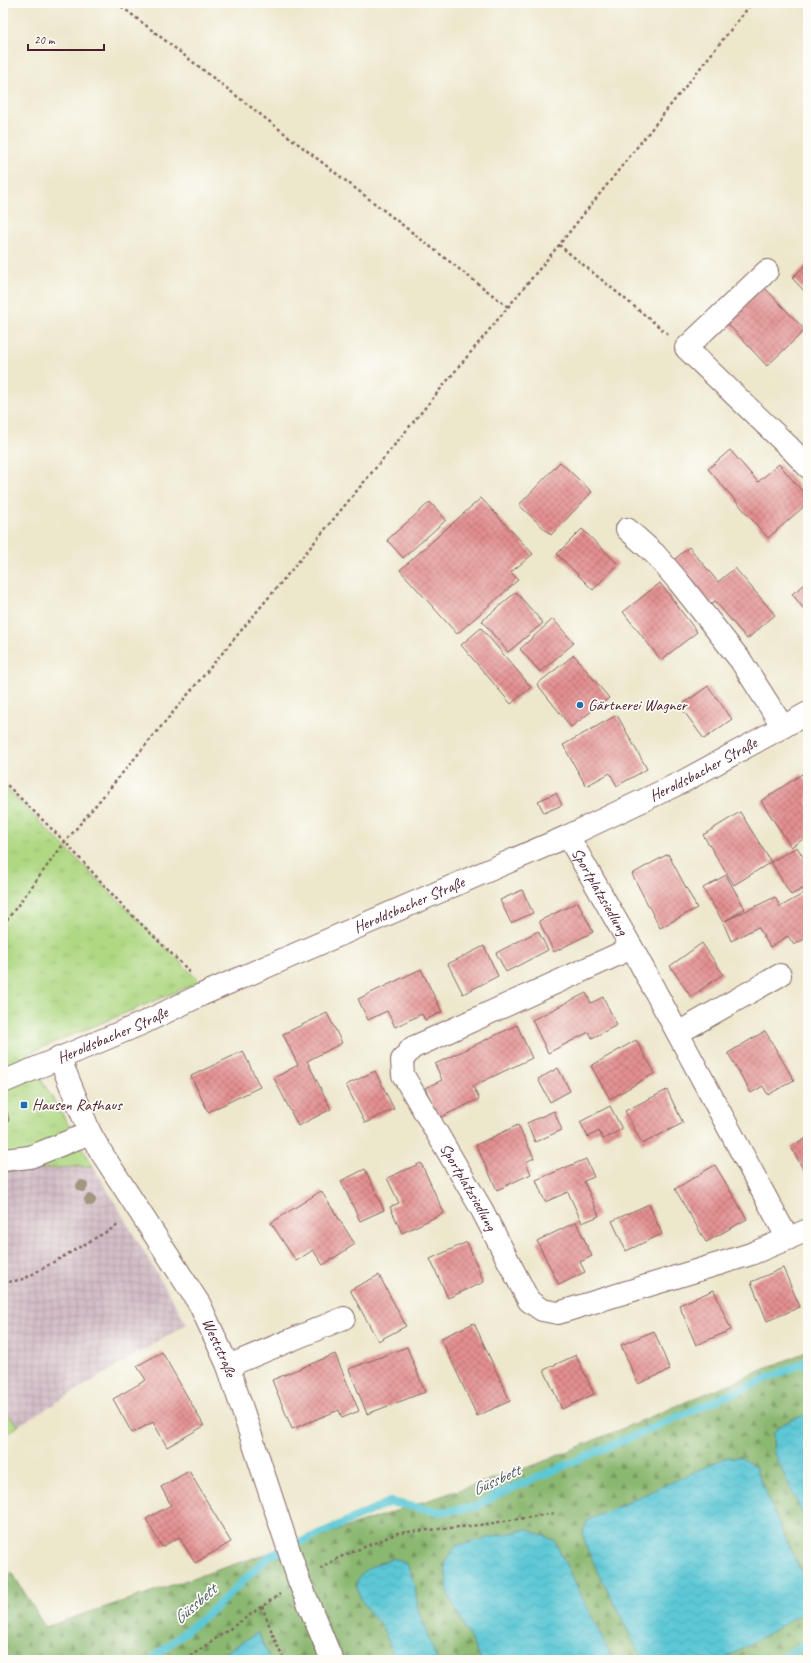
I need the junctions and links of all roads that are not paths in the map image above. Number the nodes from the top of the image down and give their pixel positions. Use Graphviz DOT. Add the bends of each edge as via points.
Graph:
graph roads {
  1 [pos="767,272"];
  2 [pos="808,467"];
  3 [pos="627,530"];
  4 [pos="808,713"];
  5 [pos="783,727"];
  6 [pos="568,836"];
  7 [pos="632,948"];
  8 [pos="780,975"];
  9 [pos="678,1033"];
  10 [pos="59,1057"];
  11 [pos="3,1082"];
  12 [pos="90,1133"];
  13 [pos="3,1160"];
  14 [pos="808,1230"];
  15 [pos="788,1239"];
  16 [pos="344,1318"];
  17 [pos="228,1366"];
  18 [pos="332,1660"];
  1 -- 2 [label="street" via="686,348"];
  3 -- 5 [label="street" via="655,554 679,582 741,661"];
  4 -- 5 [label="street, Heroldsbacher Straße"];
  5 -- 6 [label="street, Heroldsbacher Straße" via="682,782"];
  6 -- 7 [label="street, Sportplatzsiedlung"];
  6 -- 10 [label="street, Heroldsbacher Straße" via="201,995 143,1023"];
  7 -- 9 [label="street, Sportplatzsiedlung"];
  7 -- 15 [label="street, Sportplatzsiedlung" via="412,1048 402,1060 403,1075 482,1210 529,1301 542,1310 558,1313 751,1254"];
  8 -- 9 [label="street"];
  9 -- 15 [label="street, Sportplatzsiedlung"];
  10 -- 11 [label="street, Heroldsbacher Straße"];
  10 -- 12 [label="street, Weststraße"];
  12 -- 13 [label="street" via="30,1157"];
  12 -- 17 [label="street, Weststraße" via="200,1305"];
  14 -- 15 [label="street, Sportplatzsiedlung"];
  16 -- 17 [label="street"];
  17 -- 18 [label="street, Weststraße" via="297,1572"];
}
